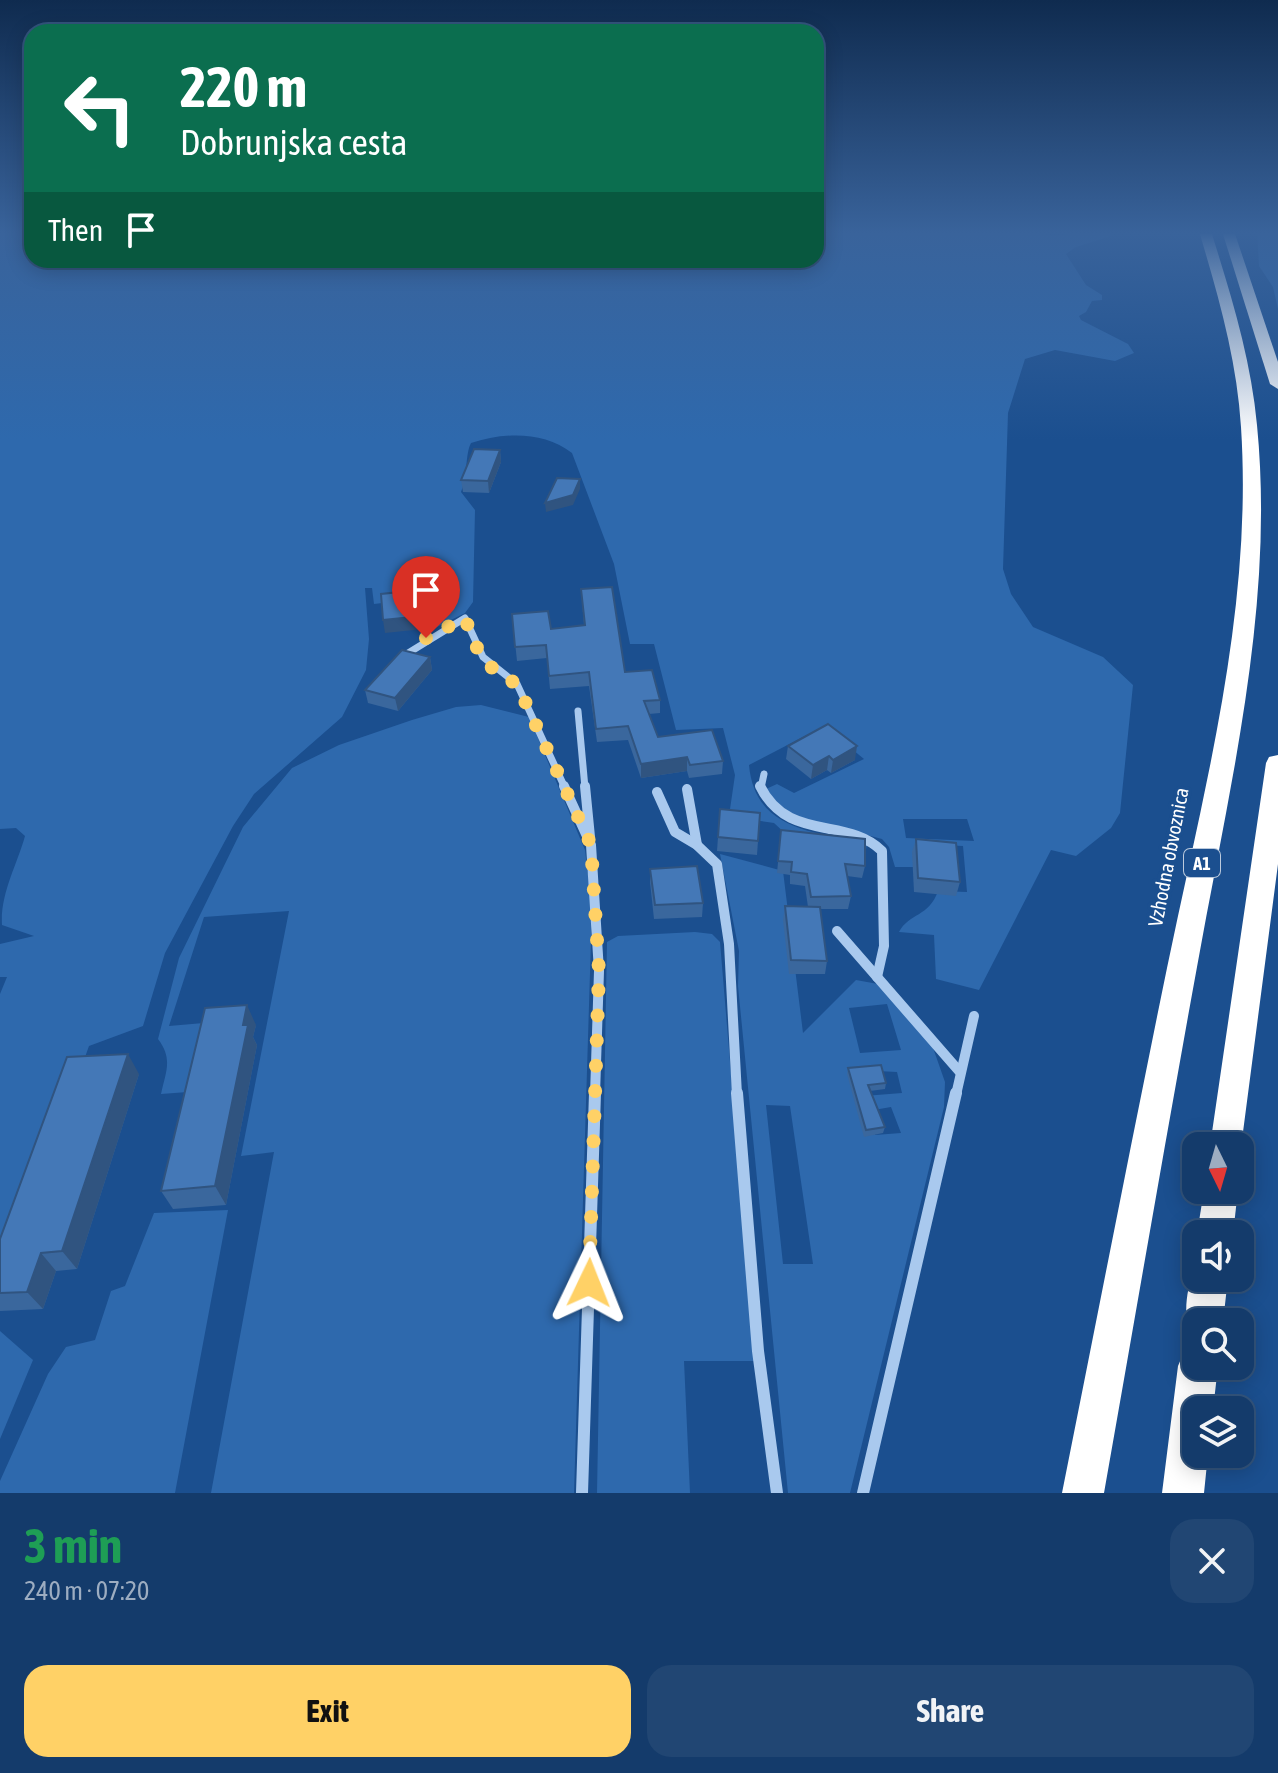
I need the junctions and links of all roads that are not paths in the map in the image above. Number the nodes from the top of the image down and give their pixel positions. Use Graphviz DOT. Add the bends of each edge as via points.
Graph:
graph roads {
  1 [pos="1225,301"];
  2 [pos="1251,301"];
  3 [pos="1278,384"];
  4 [pos="405,655"];
  5 [pos="578,711"];
  6 [pos="1278,763"];
  7 [pos="764,774"];
  8 [pos="687,789"];
  9 [pos="657,792"];
  10 [pos="591,845"];
  11 [pos="697,845"];
  12 [pos="837,931"];
  13 [pos="877,977"];
  14 [pos="974,1016"];
  15 [pos="959,1071"];
  16 [pos="1229,1132"];
  17 [pos="1196,1380"];
  18 [pos="582,1493"];
  19 [pos="777,1493"];
  20 [pos="863,1493"];
  21 [pos="1083,1493"];
  22 [pos="1183,1493"];
  1 -- 21 [label="highway, Vzhodna obvoznica / A1" via="1250,427 1246,604"];
  2 -- 3 [label="highway"];
  4 -- 10 [label="street" via="465,618 479,655 493,672 517,684"];
  5 -- 10 [label="street"];
  6 -- 16 [label="highway"];
  7 -- 13 [label="street" via="759,785 763,798 781,815 871,840 882,851 884,946"];
  8 -- 11 [label="street"];
  9 -- 11 [label="street" via="675,832"];
  10 -- 18 [label="street" via="599,971"];
  11 -- 19 [label="street" via="717,864 729,944 758,1351"];
  12 -- 13 [label="street"];
  13 -- 15 [label="street"];
  14 -- 15 [label="street"];
  15 -- 20 [label="street"];
  17 -- 22 [label="highway"];
}
